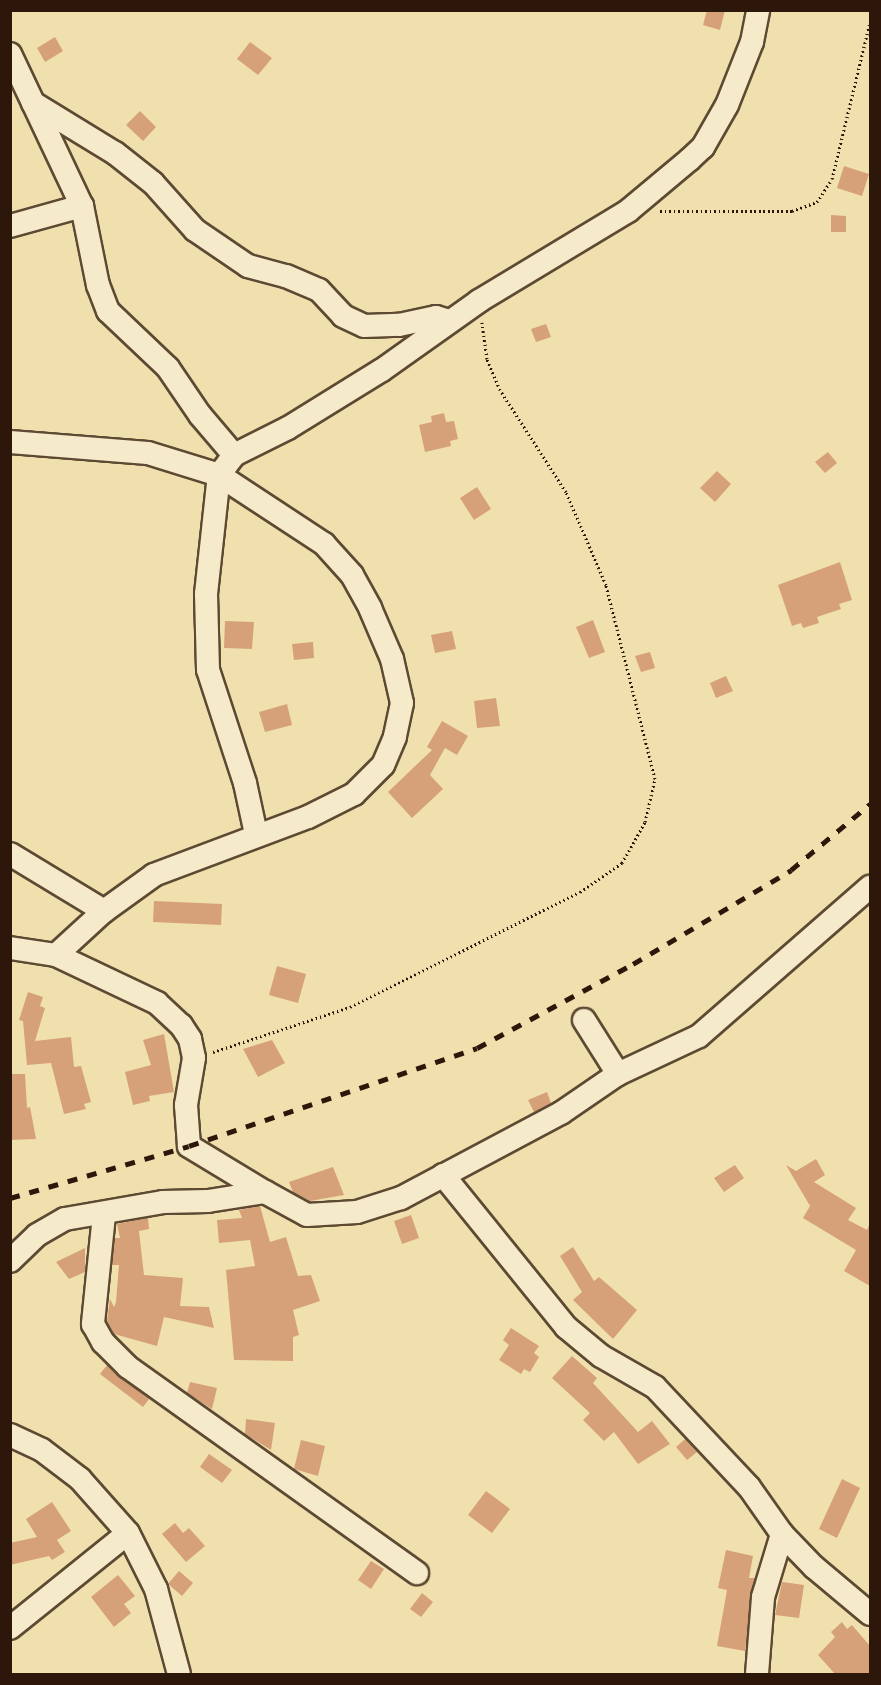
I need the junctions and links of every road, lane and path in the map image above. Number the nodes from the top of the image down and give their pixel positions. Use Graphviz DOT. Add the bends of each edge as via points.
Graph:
graph roads {
  1 [pos="758,10"];
  2 [pos="870,22"];
  3 [pos="10,54"];
  4 [pos="33,103"];
  5 [pos="82,206"];
  6 [pos="628,211"];
  7 [pos="10,226"];
  8 [pos="479,302"];
  9 [pos="449,321"];
  10 [pos="10,442"];
  11 [pos="234,455"];
  12 [pos="219,475"];
  13 [pos="256,834"];
  14 [pos="10,854"];
  15 [pos="870,887"];
  16 [pos="104,911"];
  17 [pos="10,948"];
  18 [pos="56,955"];
  19 [pos="584,1020"];
  20 [pos="194,1058"];
  21 [pos="618,1074"];
  22 [pos="443,1175"];
  23 [pos="265,1192"];
  24 [pos="104,1215"];
  25 [pos="10,1261"];
  26 [pos="10,1435"];
  27 [pos="128,1533"];
  28 [pos="783,1534"];
  29 [pos="417,1573"];
  30 [pos="870,1614"];
  31 [pos="10,1628"];
  32 [pos="179,1674"];
  33 [pos="757,1674"];
  1 -- 6 [label="street" via="752,42 727,105 703,147"];
  2 -- 6 [label="path" via="832,179 817,202 792,211"];
  3 -- 4 [label="street"];
  4 -- 5 [label="street"];
  4 -- 9 [label="street" via="116,153 153,183 195,230 248,266 319,290 343,316 364,326 399,325 435,317"];
  5 -- 7 [label="street"];
  5 -- 11 [label="street" via="98,285 108,311 168,368"];
  6 -- 8 [label="street"];
  8 -- 9 [label="street"];
  8 -- 20 [label="path" via="488,359 500,390 566,492 606,585 655,779 645,822 622,863 580,892 350,1006"];
  9 -- 11 [label="street" via="382,370 288,428"];
  10 -- 12 [label="street" via="148,453"];
  11 -- 12 [label="street"];
  12 -- 13 [label="street" via="206,594 208,670 245,783"];
  12 -- 13 [label="street" via="324,544 352,575 392,659 402,704 395,737 383,765 354,794 308,817"];
  13 -- 16 [label="street" via="154,875"];
  14 -- 16 [label="street"];
  15 -- 21 [label="street" via="699,1036"];
  16 -- 18 [label="street"];
  17 -- 18 [label="street"];
  18 -- 20 [label="street" via="157,1004 181,1025 190,1039"];
  19 -- 21 [label="street"];
  20 -- 23 [label="street" via="186,1105 189,1146"];
  21 -- 22 [label="street" via="561,1113"];
  22 -- 23 [label="street" via="401,1198 357,1212 307,1215"];
  22 -- 28 [label="street" via="566,1327 601,1356 655,1387 749,1486"];
  23 -- 24 [label="street" via="208,1201 163,1202"];
  24 -- 25 [label="street" via="65,1219 37,1235"];
  24 -- 29 [label="street" via="93,1324 103,1342 128,1367"];
  26 -- 27 [label="street" via="42,1450 80,1479"];
  27 -- 31 [label="street"];
  27 -- 32 [label="street" via="156,1589"];
  28 -- 30 [label="street" via="814,1568"];
  28 -- 33 [label="street" via="763,1597"];
}
